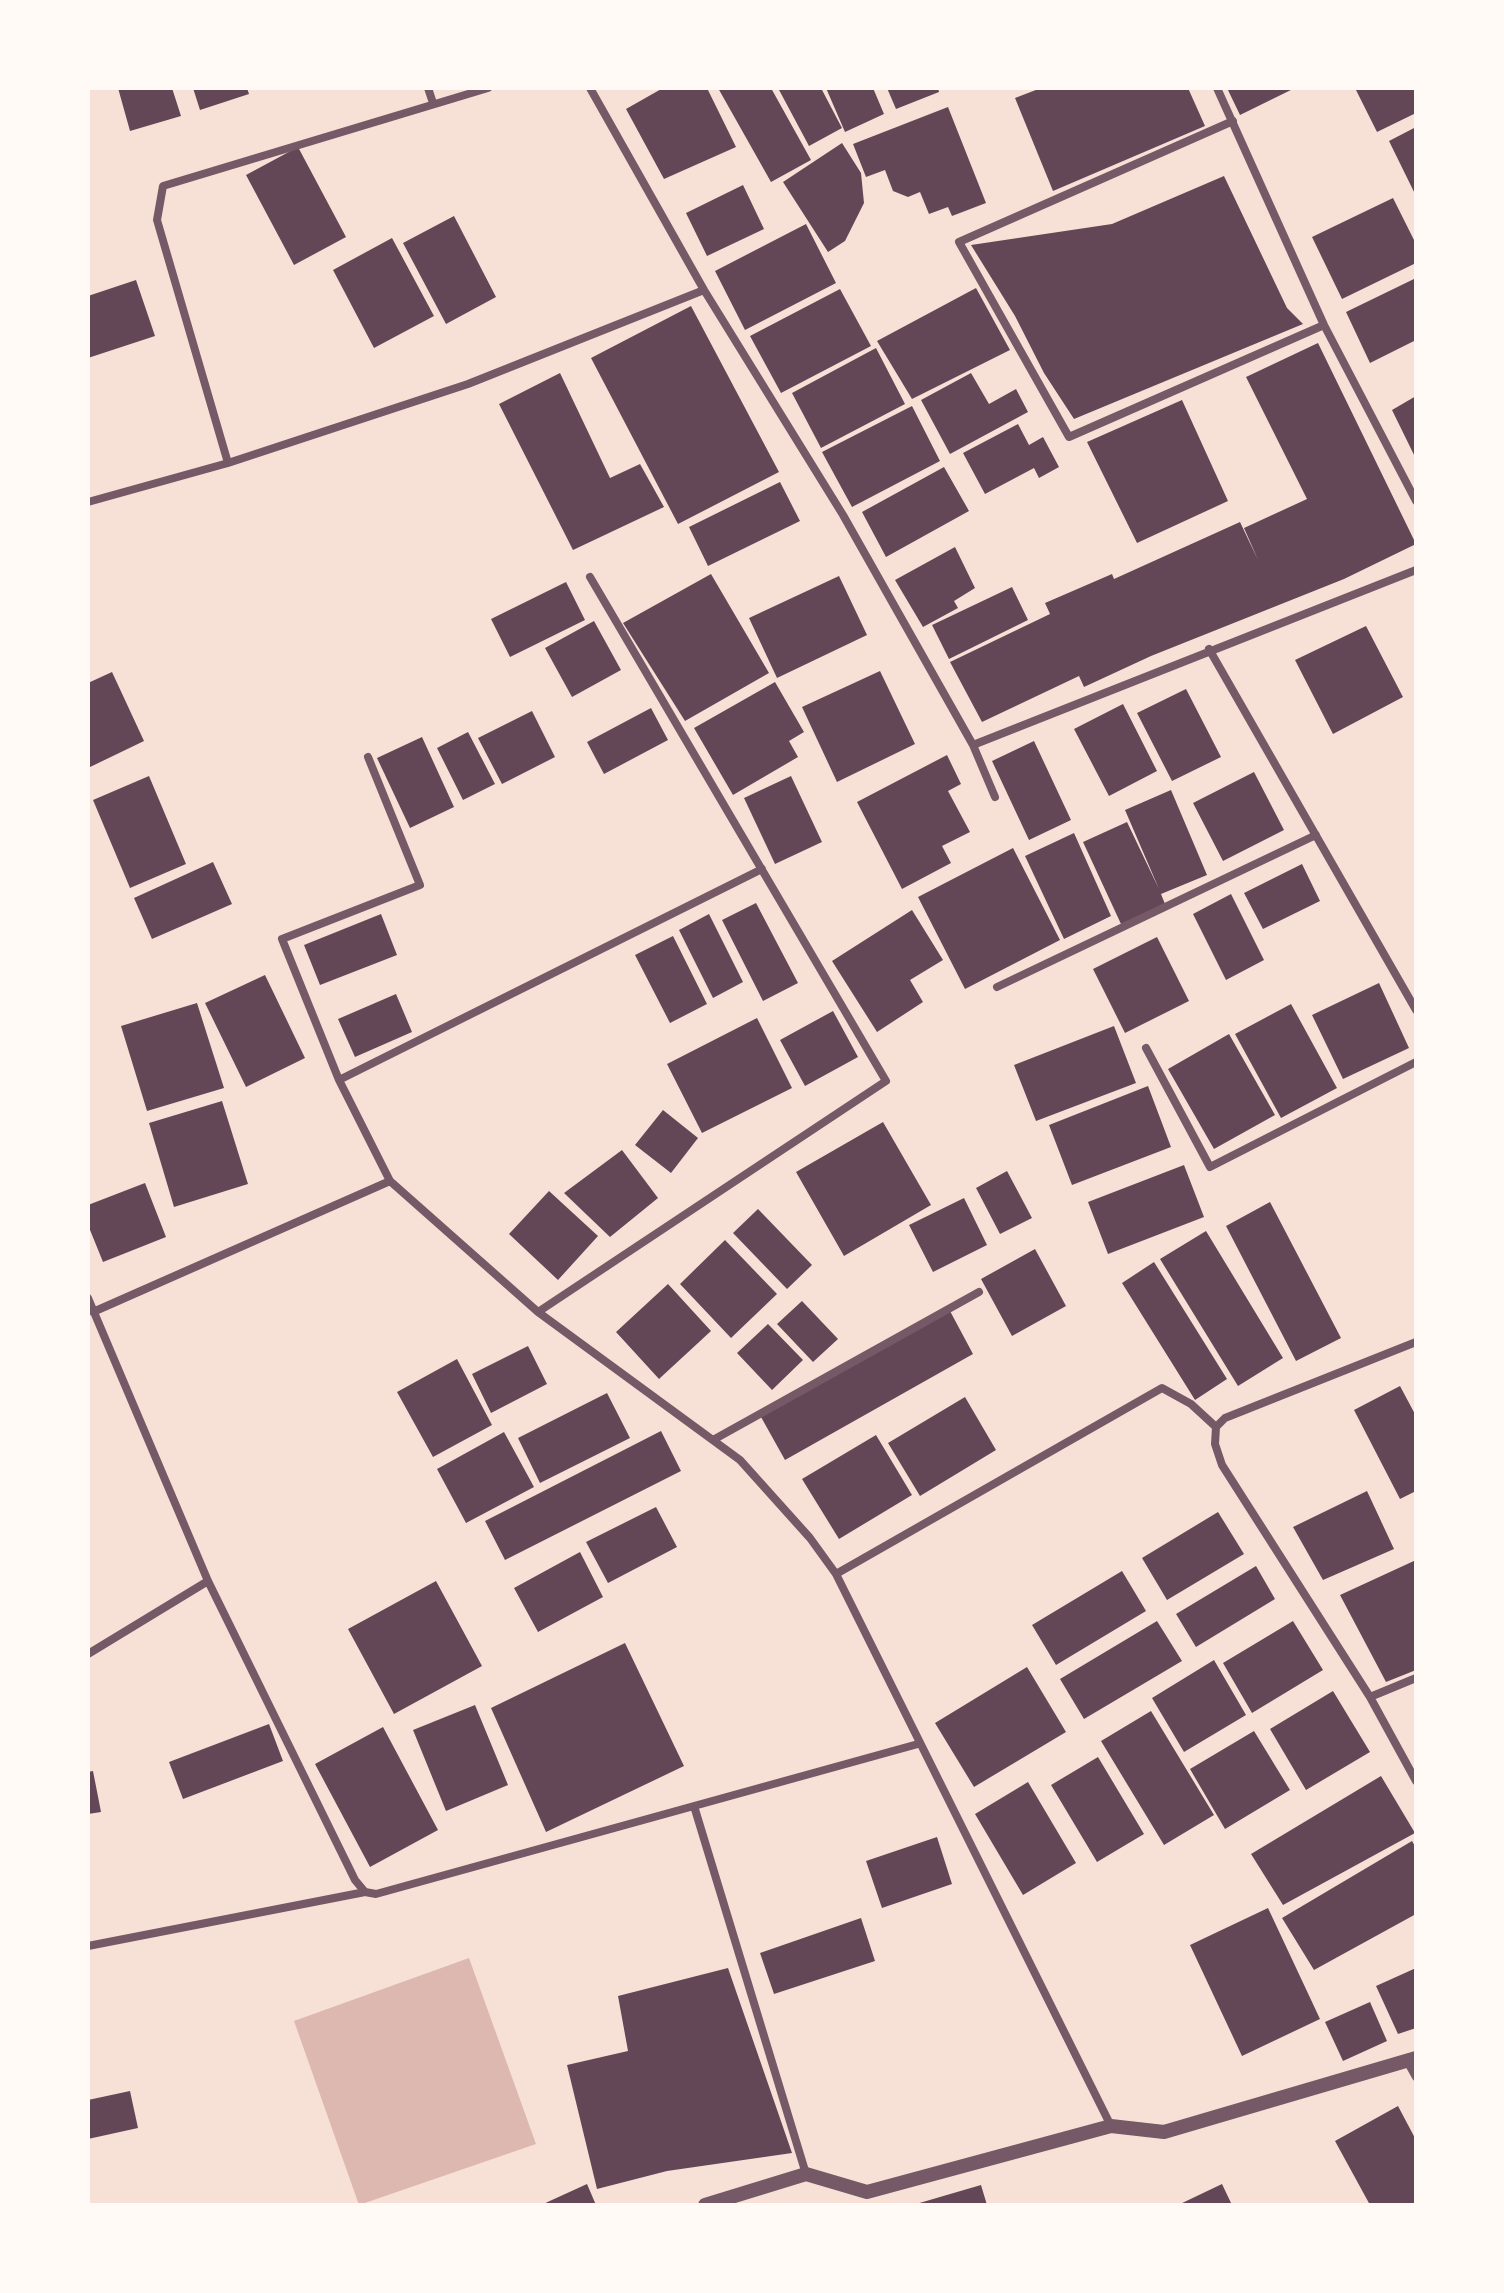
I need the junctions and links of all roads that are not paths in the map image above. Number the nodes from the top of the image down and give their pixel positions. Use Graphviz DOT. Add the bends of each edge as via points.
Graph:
graph roads {
  1 [pos="428,88"];
  2 [pos="488,88"];
  3 [pos="590,88"];
  4 [pos="1217,88"];
  5 [pos="433,103"];
  6 [pos="1233,121"];
  7 [pos="704,290"];
  8 [pos="1324,325"];
  9 [pos="228,463"];
  10 [pos="1416,501"];
  11 [pos="88,502"];
  12 [pos="1416,570"];
  13 [pos="590,577"];
  14 [pos="1209,649"];
  15 [pos="973,745"];
  16 [pos="368,757"];
  17 [pos="995,797"];
  18 [pos="1316,835"];
  19 [pos="762,869"];
  20 [pos="997,987"];
  21 [pos="1416,1010"];
  22 [pos="1146,1048"];
  23 [pos="1416,1062"];
  24 [pos="339,1080"];
  25 [pos="390,1181"];
  26 [pos="979,1292"];
  27 [pos="88,1298"];
  28 [pos="93,1312"];
  29 [pos="538,1312"];
  30 [pos="1416,1342"];
  31 [pos="1216,1427"];
  32 [pos="713,1440"];
  33 [pos="836,1574"];
  34 [pos="208,1581"];
  35 [pos="88,1654"];
  36 [pos="1416,1678"];
  37 [pos="1370,1697"];
  38 [pos="918,1744"];
  39 [pos="1416,1781"];
  40 [pos="694,1806"];
  41 [pos="365,1892"];
  42 [pos="88,1946"];
  43 [pos="1412,2060"];
  44 [pos="1416,2077"];
  45 [pos="1111,2126"];
  46 [pos="806,2174"];
  47 [pos="870,2199"];
  48 [pos="705,2205"];
  1 -- 5 [label="street"];
  2 -- 5 [label="street"];
  3 -- 7 [label="street"];
  4 -- 6 [label="street"];
  5 -- 9 [label="street" via="163,186 157,220"];
  6 -- 8 [label="street"];
  6 -- 8 [label="street" via="959,242 1069,437"];
  7 -- 9 [label="street" via="468,384"];
  7 -- 15 [label="street" via="843,515"];
  8 -- 10 [label="street"];
  9 -- 11 [label="street"];
  12 -- 14 [label="street"];
  13 -- 19 [label="street"];
  14 -- 15 [label="street"];
  14 -- 18 [label="street"];
  15 -- 17 [label="street"];
  16 -- 24 [label="street" via="420,885 282,939"];
  18 -- 20 [label="street"];
  18 -- 21 [label="street"];
  19 -- 24 [label="street"];
  19 -- 29 [label="street" via="886,1081"];
  22 -- 23 [label="street" via="1210,1167"];
  24 -- 25 [label="street"];
  25 -- 28 [label="street"];
  25 -- 29 [label="street"];
  26 -- 32 [label="street"];
  27 -- 28 [label="street"];
  28 -- 34 [label="street"];
  29 -- 32 [label="street"];
  30 -- 31 [label="street" via="1239,1412"];
  31 -- 33 [label="street" via="1191,1404 1162,1388"];
  31 -- 37 [label="street" via="1222,1465"];
  32 -- 33 [label="street" via="740,1460"];
  33 -- 38 [label="street"];
  34 -- 35 [label="street"];
  34 -- 41 [label="street" via="344,1860"];
  36 -- 37 [label="street"];
  37 -- 39 [label="street"];
  38 -- 40 [label="street"];
  38 -- 45 [label="street"];
  40 -- 41 [label="street" via="376,1894"];
  40 -- 46 [label="street"];
  41 -- 42 [label="street"];
  43 -- 44 [label="street"];
  43 -- 45 [label="street" via="1164,2132"];
  45 -- 47 [label="street"];
  46 -- 47 [label="street"];
  46 -- 48 [label="street"];
}
